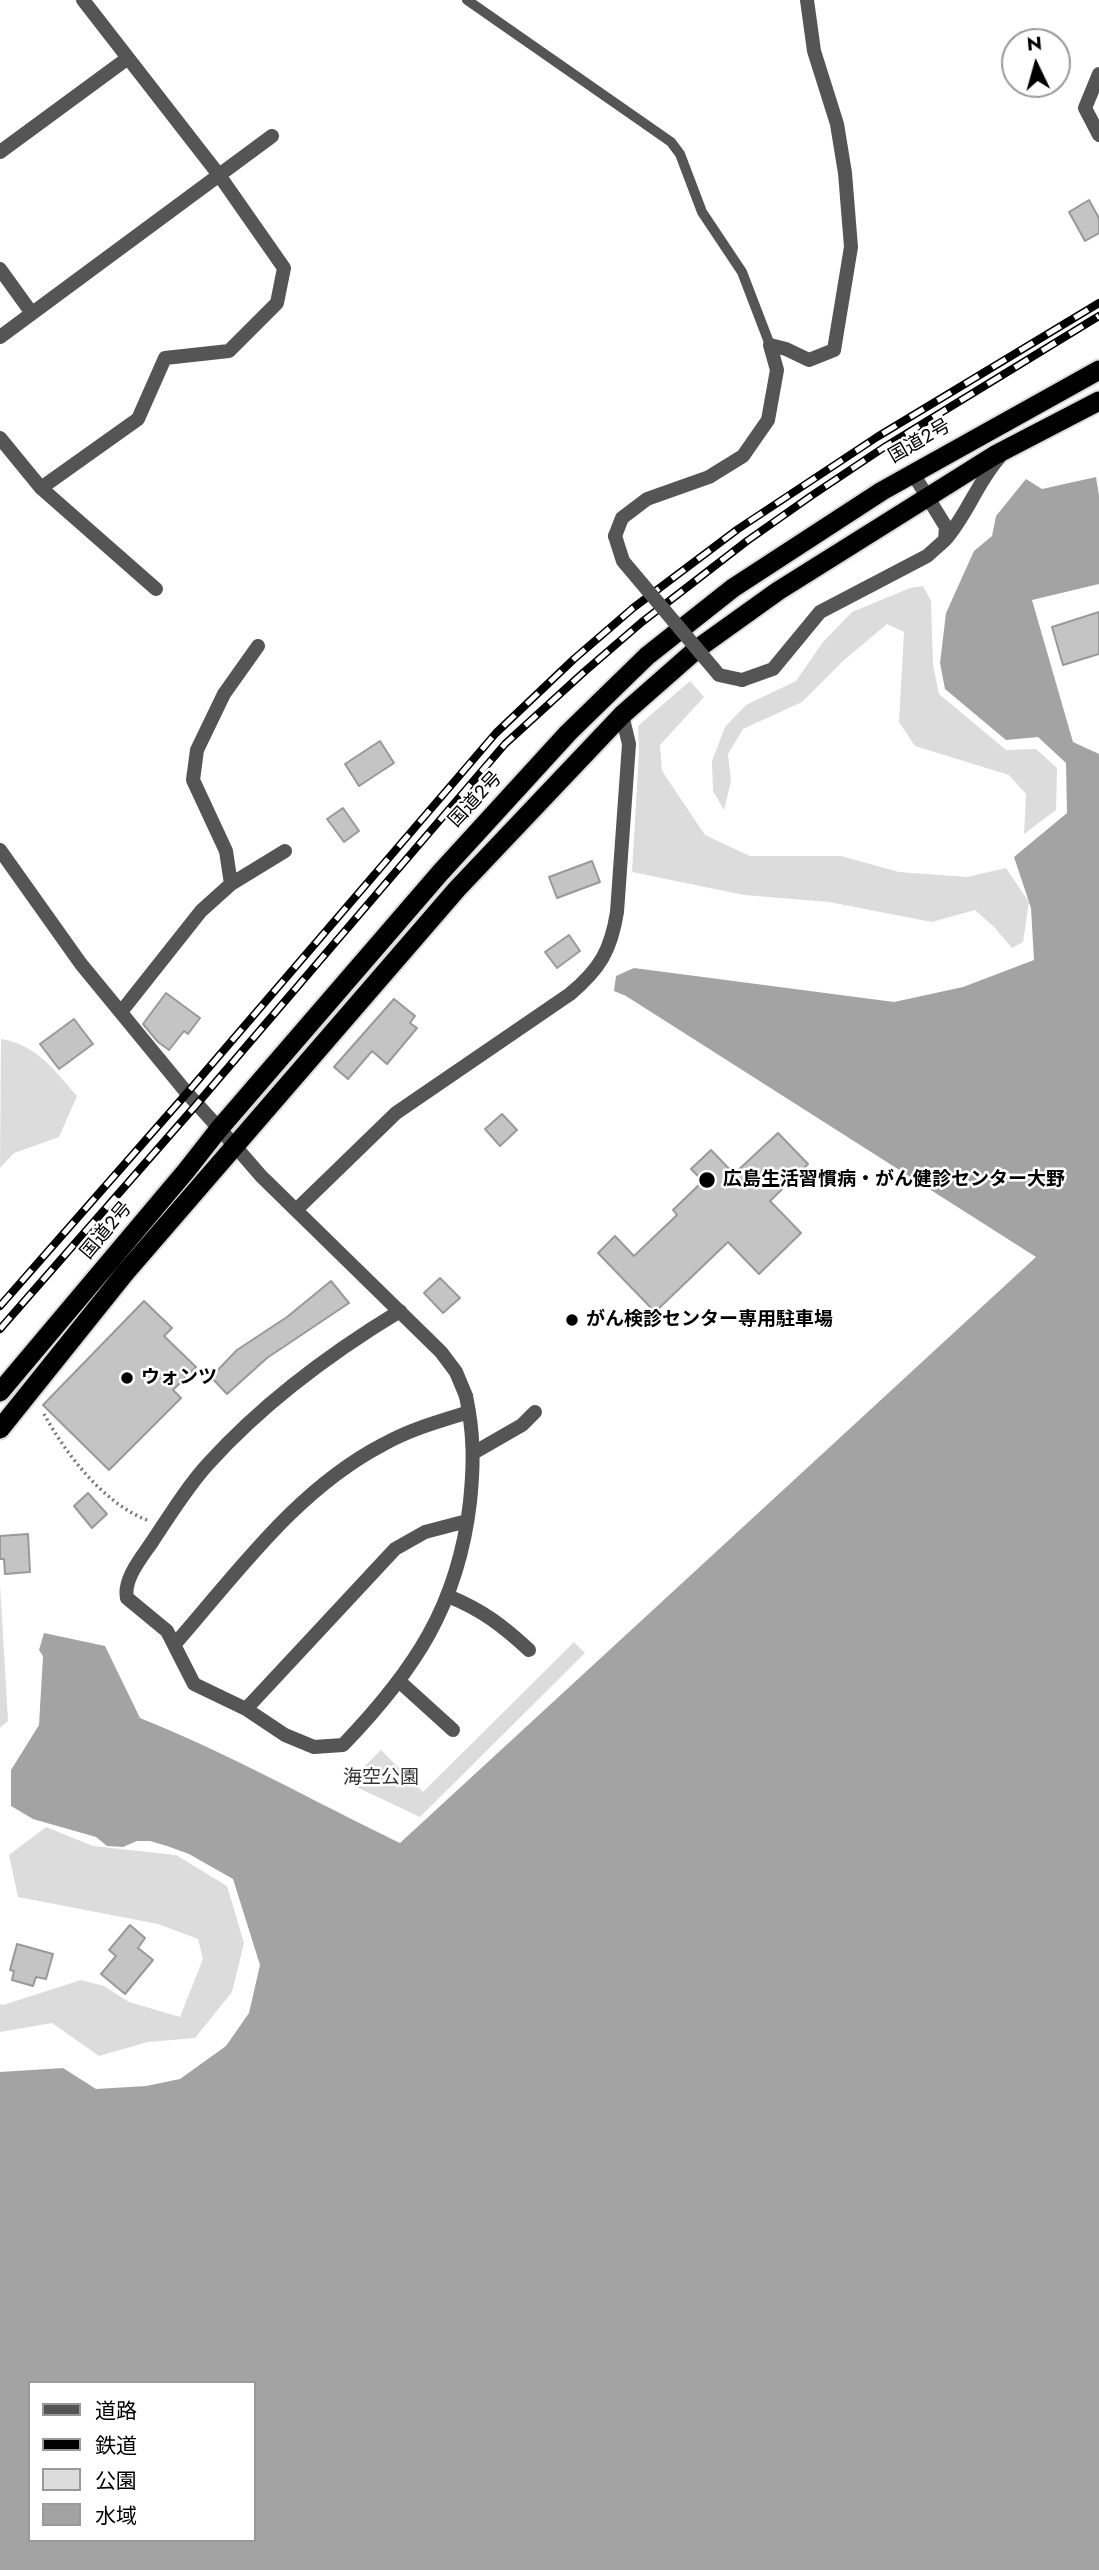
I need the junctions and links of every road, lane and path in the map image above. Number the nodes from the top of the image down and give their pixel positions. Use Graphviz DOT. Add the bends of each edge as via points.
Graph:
graph roads {
  1 [pos="83,0"];
  2 [pos="467,0"];
  3 [pos="807,0"];
  4 [pos="128,58"];
  5 [pos="1099,74"];
  6 [pos="1099,135"];
  7 [pos="272,136"];
  8 [pos="1,148"];
  9 [pos="219,175"];
  10 [pos="0,269"];
  11 [pos="31,312"];
  12 [pos="0,337"];
  13 [pos="770,345"];
  14 [pos="1099,370"];
  15 [pos="1099,401"];
  16 [pos="1035,433"];
  17 [pos="0,438"];
  18 [pos="912,472"];
  19 [pos="41,488"];
  20 [pos="928,495"];
  21 [pos="945,540"];
  22 [pos="156,589"];
  23 [pos="258,646"];
  24 [pos="622,715"];
  25 [pos="0,850"];
  26 [pos="285,851"];
  27 [pos="231,884"];
  28 [pos="121,1012"];
  29 [pos="219,1129"];
  30 [pos="235,1146"];
  31 [pos="296,1210"];
  32 [pos="400,1311"];
  33 [pos="0,1392"];
  34 [pos="470,1412"];
  35 [pos="535,1412"];
  36 [pos="44,1414"];
  37 [pos="0,1429"];
  38 [pos="475,1452"];
  39 [pos="467,1521"];
  40 [pos="163,1526"];
  41 [pos="448,1596"];
  42 [pos="175,1644"];
  43 [pos="529,1650"];
  44 [pos="400,1682"];
  45 [pos="246,1709"];
  46 [pos="453,1730"];
  1 -- 4 [label="street"];
  2 -- 13 [label="lane" via="671,142 702,212 742,272"];
  3 -- 13 [label="street" via="814,51 837,124 851,247 834,350 809,360"];
  4 -- 8 [label="street"];
  4 -- 9 [label="street"];
  5 -- 6 [label="street" via="1084,108"];
  7 -- 9 [label="street"];
  9 -- 11 [label="street"];
  9 -- 19 [label="street" via="284,268 277,303 229,351 165,358 138,419"];
  10 -- 11 [label="street"];
  11 -- 12 [label="street"];
  13 -- 21 [label="street, bridge" via="777,370 768,420 743,456 709,477 647,499 622,518 615,536 623,561 719,676 742,680 773,669 820,612 912,565"];
  14 -- 18 [label="highway, 国道2号"];
  15 -- 16 [label="highway"];
  16 -- 20 [label="highway"];
  16 -- 21 [label="street" via="985,474"];
  17 -- 19 [label="street"];
  18 -- 20 [label="street"];
  18 -- 29 [label="highway, 国道2号" via="733,588 678,629 607,693 440,873"];
  19 -- 22 [label="street"];
  20 -- 21 [label="street" via="946,527"];
  20 -- 24 [label="highway" via="737,619"];
  23 -- 27 [label="street" via="224,694 202,739 193,780 226,851"];
  24 -- 30 [label="highway" via="457,889"];
  24 -- 31 [label="street" via="629,744 617,912 603,959 570,994 396,1113"];
  25 -- 28 [label="street"];
  26 -- 27 [label="street"];
  27 -- 28 [label="street" via="201,911"];
  28 -- 29 [label="street"];
  29 -- 30 [label="street"];
  29 -- 33 [label="highway, 国道2号"];
  30 -- 31 [label="street"];
  30 -- 37 [label="highway" via="106,1295"];
  31 -- 32 [label="street"];
  32 -- 34 [label="street" via="449,1361 462,1383"];
  32 -- 40 [label="street" via="305,1373 255,1417 207,1464"];
  34 -- 38 [label="street"];
  34 -- 42 [label="street" via="384,1443 345,1466 278,1526"];
  35 -- 38 [label="street" via="515,1430"];
  36 -- 40 [label="path" via="62,1444 99,1487 132,1514"];
  38 -- 39 [label="street"];
  39 -- 41 [label="street"];
  39 -- 45 [label="street" via="425,1532 395,1549"];
  40 -- 42 [label="street" via="125,1589 127,1598 167,1631"];
  41 -- 43 [label="street" via="505,1626"];
  41 -- 44 [label="street"];
  42 -- 45 [label="street" via="194,1684"];
  44 -- 45 [label="street" via="343,1745 314,1747 285,1735"];
  44 -- 46 [label="street"];
}
